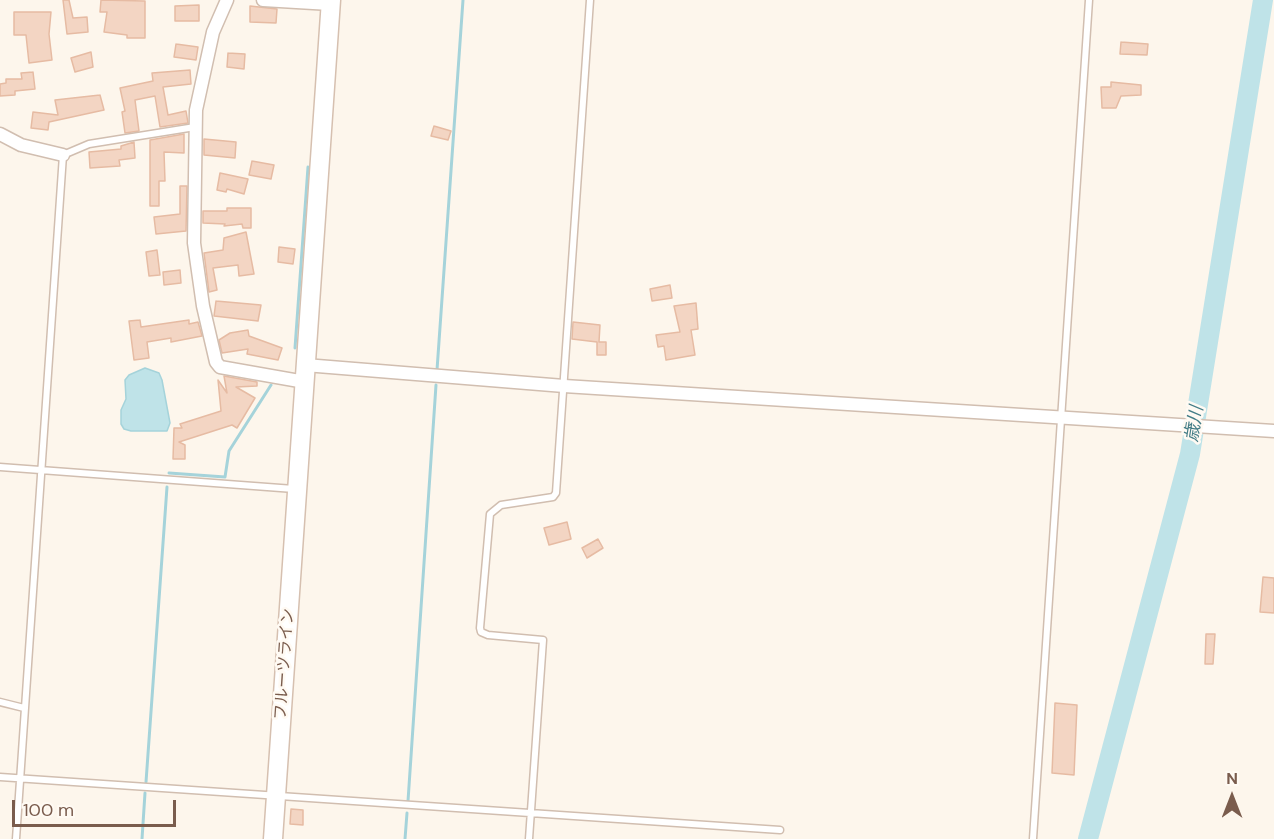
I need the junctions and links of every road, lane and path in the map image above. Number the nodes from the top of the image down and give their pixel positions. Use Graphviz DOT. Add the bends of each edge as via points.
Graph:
graph roads {
  1 [pos="226,0"];
  2 [pos="263,0"];
  3 [pos="590,0"];
  4 [pos="1089,0"];
  5 [pos="331,2"];
  6 [pos="196,127"];
  7 [pos="0,134"];
  8 [pos="63,155"];
  9 [pos="305,373"];
  10 [pos="564,386"];
  11 [pos="1061,418"];
  12 [pos="1274,431"];
  13 [pos="0,467"];
  14 [pos="40,470"];
  15 [pos="298,489"];
  16 [pos="0,702"];
  17 [pos="24,708"];
  18 [pos="0,777"];
  19 [pos="20,778"];
  20 [pos="276,796"];
  21 [pos="531,813"];
  22 [pos="780,830"];
  23 [pos="16,839"];
  24 [pos="273,839"];
  25 [pos="529,839"];
  26 [pos="1033,839"];
  1 -- 6 [label="street" via="213,32"];
  2 -- 5 [label="street"];
  3 -- 10 [label="lane"];
  4 -- 11 [label="lane"];
  5 -- 9 [label="street, フルーツライン"];
  6 -- 8 [label="lane" via="89,144"];
  6 -- 9 [label="street" via="195,264 216,362 220,367"];
  7 -- 8 [label="street" via="21,145"];
  8 -- 14 [label="lane"];
  9 -- 10 [label="street"];
  9 -- 15 [label="street, フルーツライン"];
  10 -- 11 [label="street"];
  10 -- 21 [label="lane" via="556,493 501,506 490,514 480,628 488,635 543,640"];
  11 -- 12 [label="street"];
  11 -- 26 [label="lane"];
  13 -- 14 [label="lane"];
  14 -- 15 [label="lane"];
  14 -- 17 [label="lane"];
  15 -- 20 [label="street, フルーツライン"];
  16 -- 17 [label="lane"];
  17 -- 19 [label="lane"];
  18 -- 19 [label="lane"];
  19 -- 20 [label="lane"];
  19 -- 23 [label="lane"];
  20 -- 21 [label="lane"];
  20 -- 24 [label="street, フルーツライン"];
  21 -- 22 [label="lane"];
  21 -- 25 [label="lane"];
}
